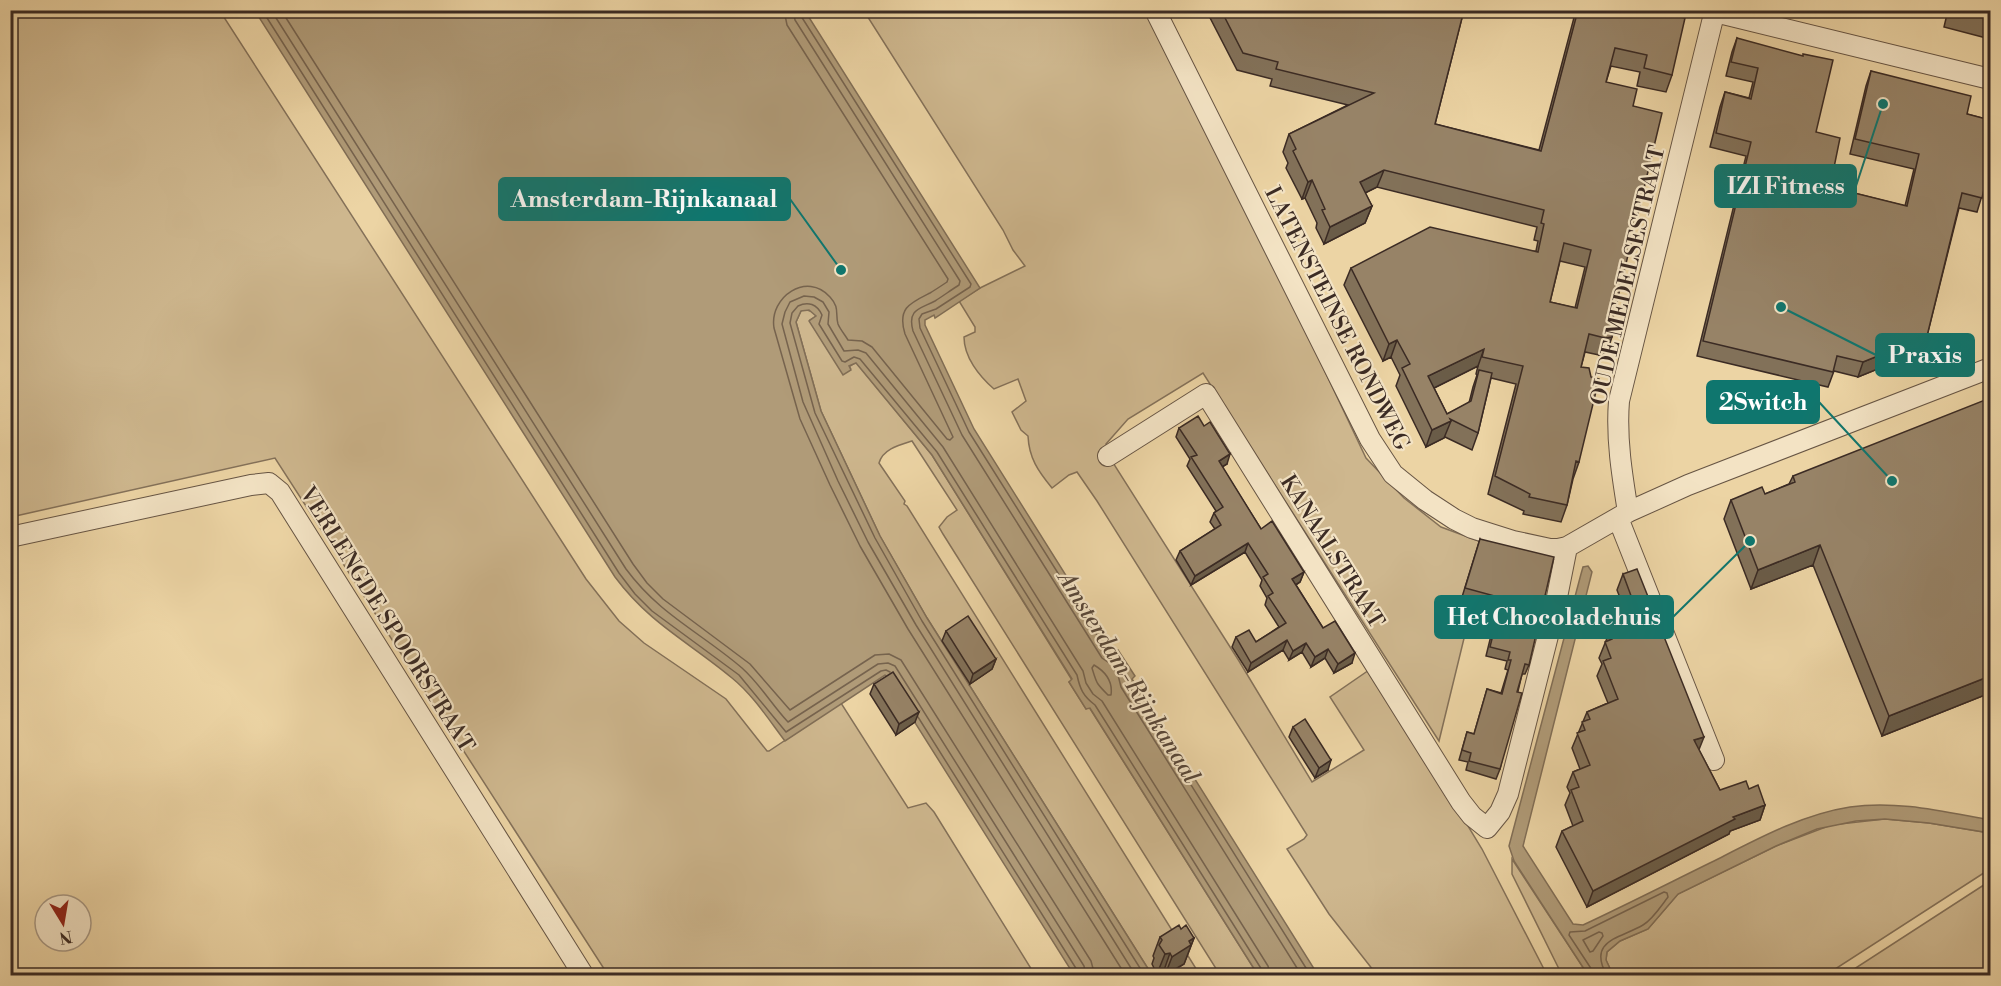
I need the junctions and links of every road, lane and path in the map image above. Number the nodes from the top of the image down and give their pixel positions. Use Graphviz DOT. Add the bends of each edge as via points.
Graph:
graph roads {
  1 [pos="1155,10"];
  2 [pos="1715,11"];
  3 [pos="1990,79"];
  4 [pos="1990,368"];
  5 [pos="1108,456"];
  6 [pos="1623,515"];
  7 [pos="10,537"];
  8 [pos="1567,547"];
  9 [pos="1714,760"];
  10 [pos="584,975"];
  1 -- 8 [label="street, LATENSTEINSE RONDWEG" via="1370,439 1393,474 1425,500 1472,528 1550,549"];
  2 -- 3 [label="street"];
  2 -- 6 [label="street, OUDE MEDELSESTRAAT" via="1618,401"];
  4 -- 6 [label="street" via="1688,485"];
  5 -- 8 [label="street, KANAALSTRAAT" via="1206,394 1461,802 1487,828 1508,794"];
  6 -- 8 [label="street"];
  6 -- 9 [label="street, OUDE MEDELSESTRAAT"];
  7 -- 10 [label="street, VERLENGDE SPOORSTRAAT" via="269,483 280,492"];
}
